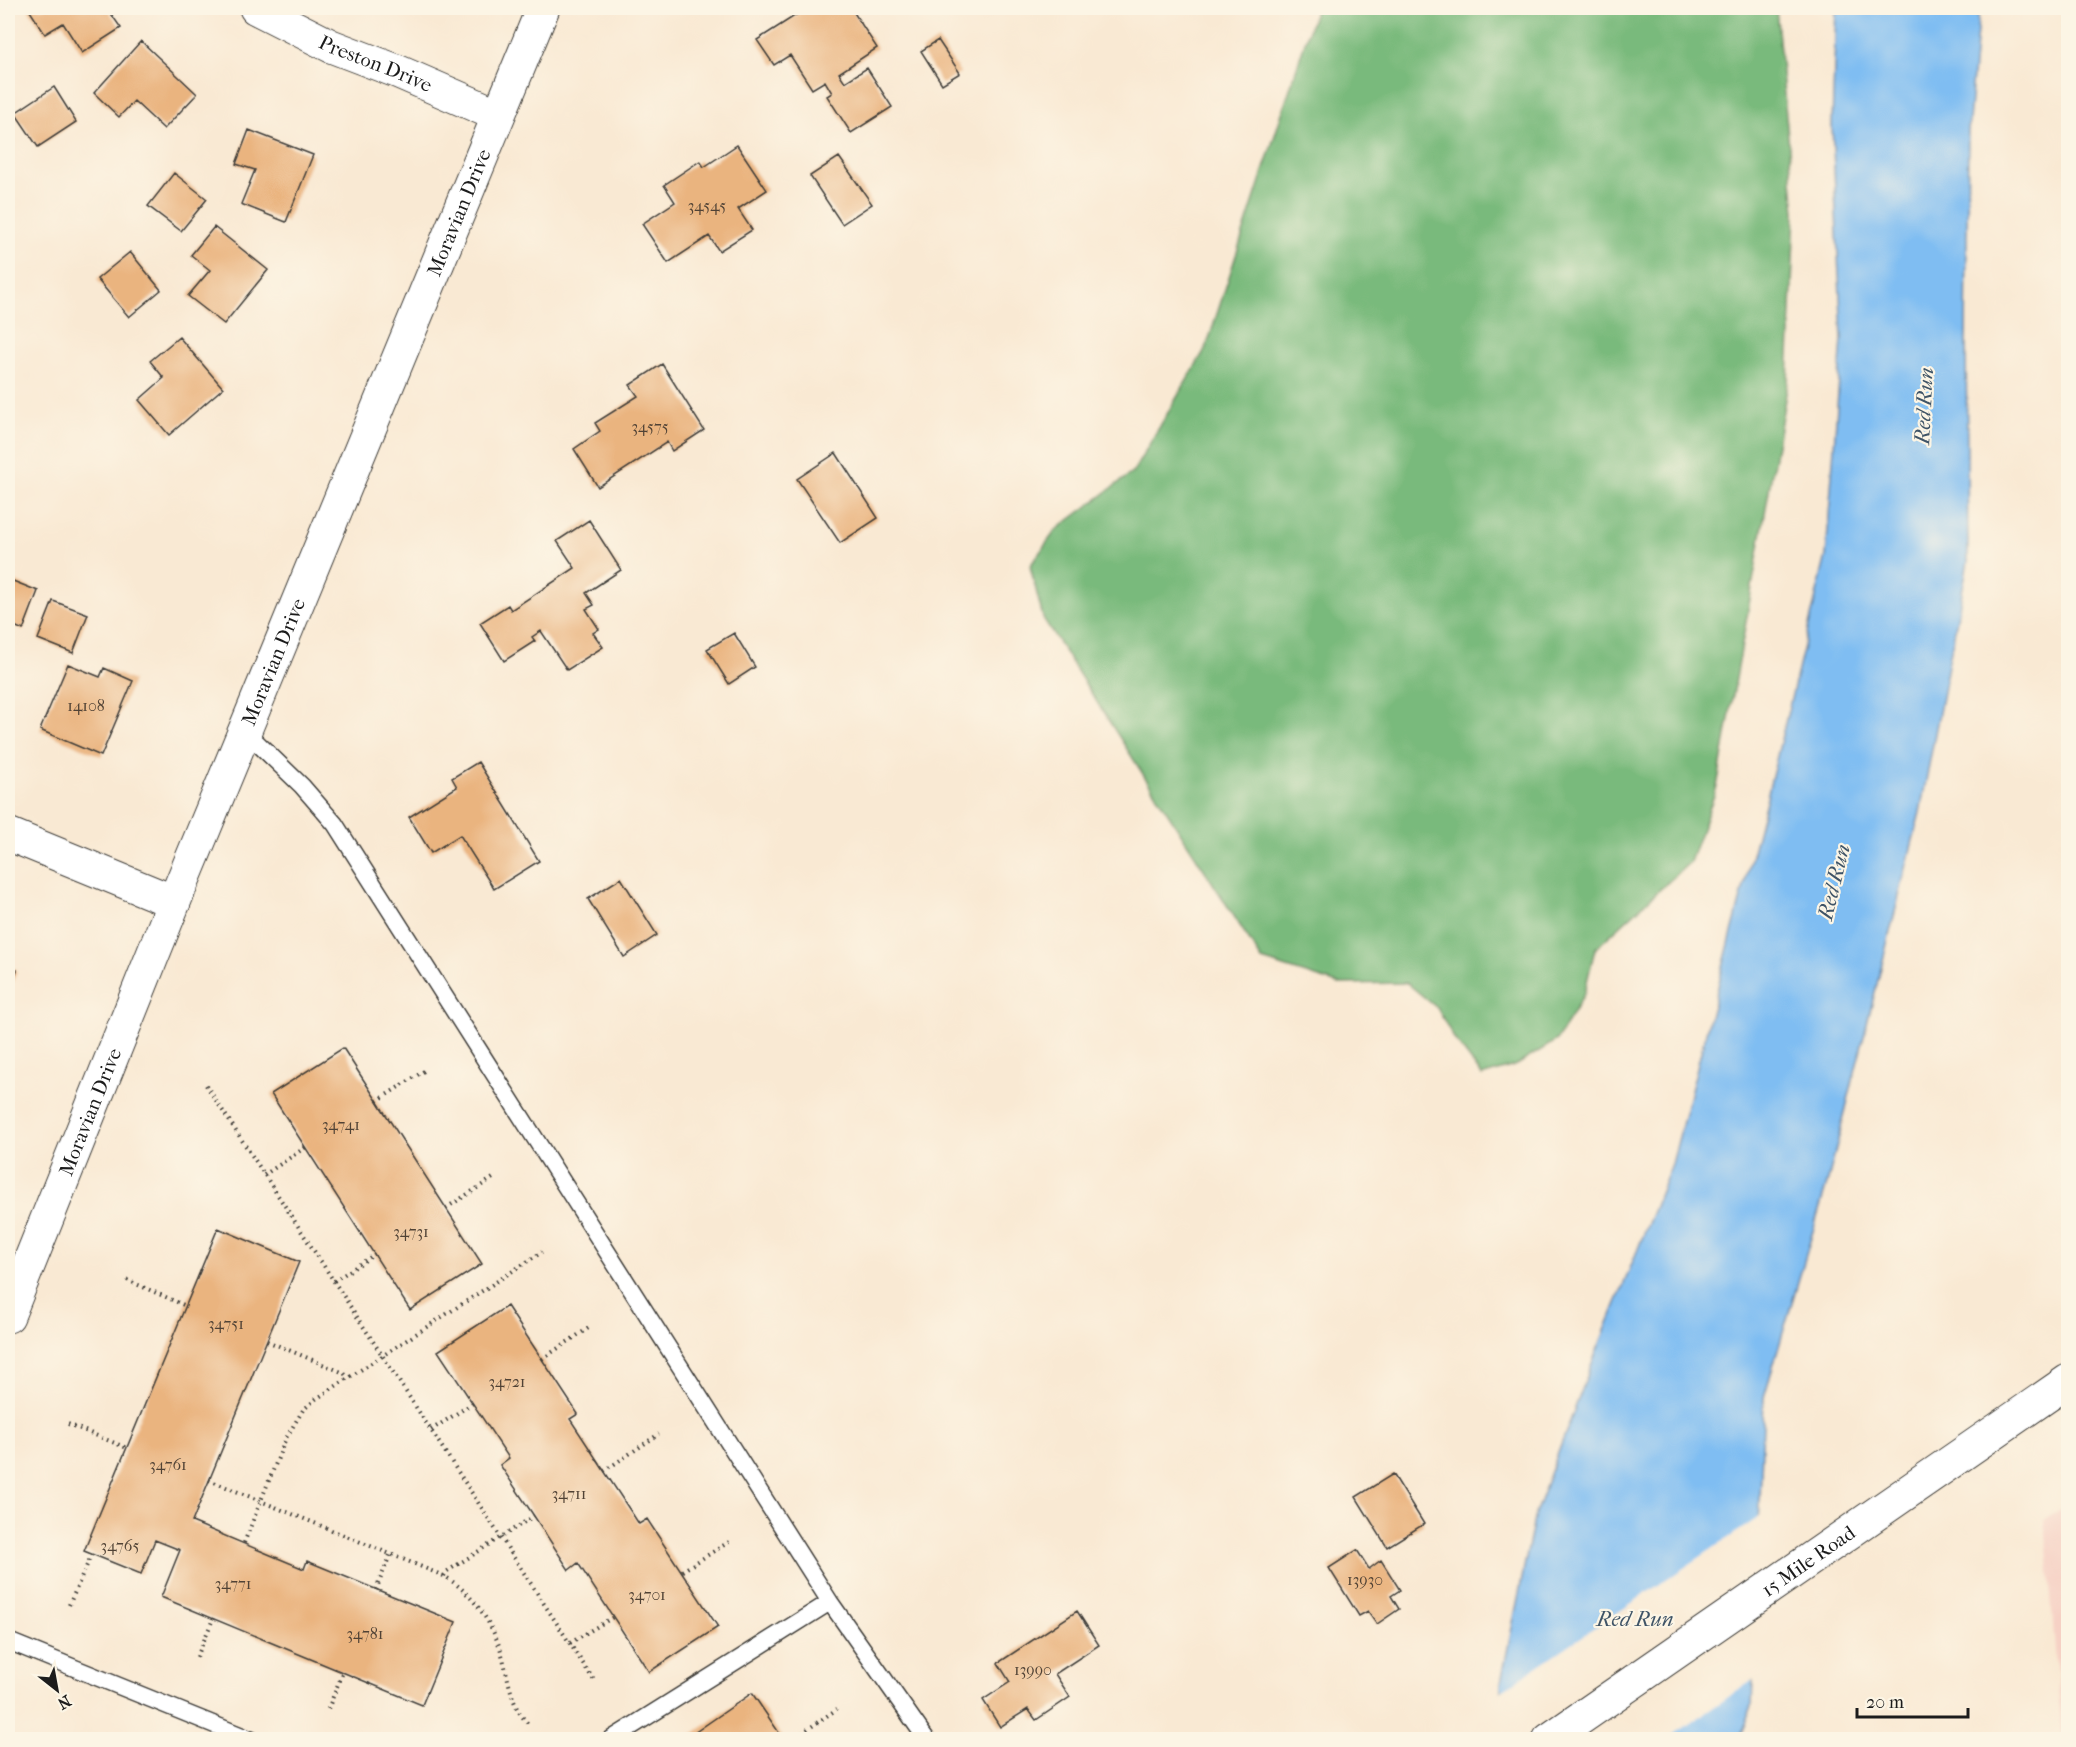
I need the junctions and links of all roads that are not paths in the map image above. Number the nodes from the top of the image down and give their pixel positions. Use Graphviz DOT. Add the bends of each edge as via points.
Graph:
graph roads {
  1 [pos="256,8"];
  2 [pos="543,8"];
  3 [pos="498,115"];
  4 [pos="245,731"];
  5 [pos="8,834"];
  6 [pos="174,902"];
  7 [pos="8,1316"];
  8 [pos="2068,1381"];
  9 [pos="830,1602"];
  10 [pos="8,1641"];
  11 [pos="252,1740"];
  12 [pos="610,1740"];
  13 [pos="927,1740"];
  14 [pos="1549,1740"];
  1 -- 3 [label="street, Preston Drive" via="331,46"];
  2 -- 3 [label="street, Moravian Drive"];
  3 -- 4 [label="street, Moravian Drive"];
  4 -- 6 [label="street, Moravian Drive"];
  4 -- 9 [label="lane" via="335,824"];
  5 -- 6 [label="street"];
  6 -- 7 [label="street, Moravian Drive"];
  8 -- 14 [label="street, 15 Mile Road"];
  9 -- 12 [label="lane"];
  9 -- 13 [label="lane"];
  10 -- 11 [label="lane"];
}
